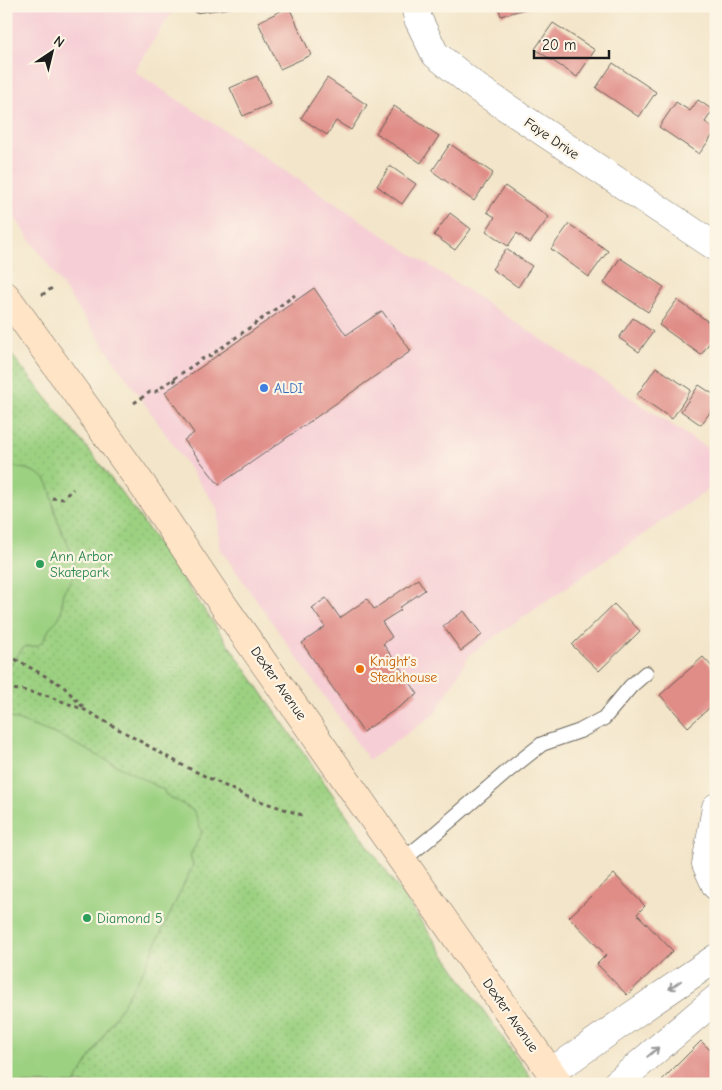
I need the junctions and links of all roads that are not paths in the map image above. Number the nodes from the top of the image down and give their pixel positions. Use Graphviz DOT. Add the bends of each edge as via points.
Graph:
graph roads {
  1 [pos="415,6"];
  2 [pos="716,247"];
  3 [pos="6,296"];
  4 [pos="646,673"];
  5 [pos="716,807"];
  6 [pos="403,860"];
  7 [pos="716,886"];
  8 [pos="716,958"];
  9 [pos="716,1000"];
  10 [pos="555,1078"];
  11 [pos="616,1084"];
  1 -- 2 [label="street, Faye Drive" via="435,54 476,87"];
  3 -- 6 [label="main road, Dexter Avenue" via="143,486"];
  4 -- 6 [label="lane" via="604,718 580,731 542,744"];
  5 -- 7 [label="street" via="706,864"];
  6 -- 10 [label="main road, Dexter Avenue"];
  8 -- 10 [label="street, Dexter Avenue, one-way" via="572,1058"];
  11 -- 9 [label="street, one-way"];
}
